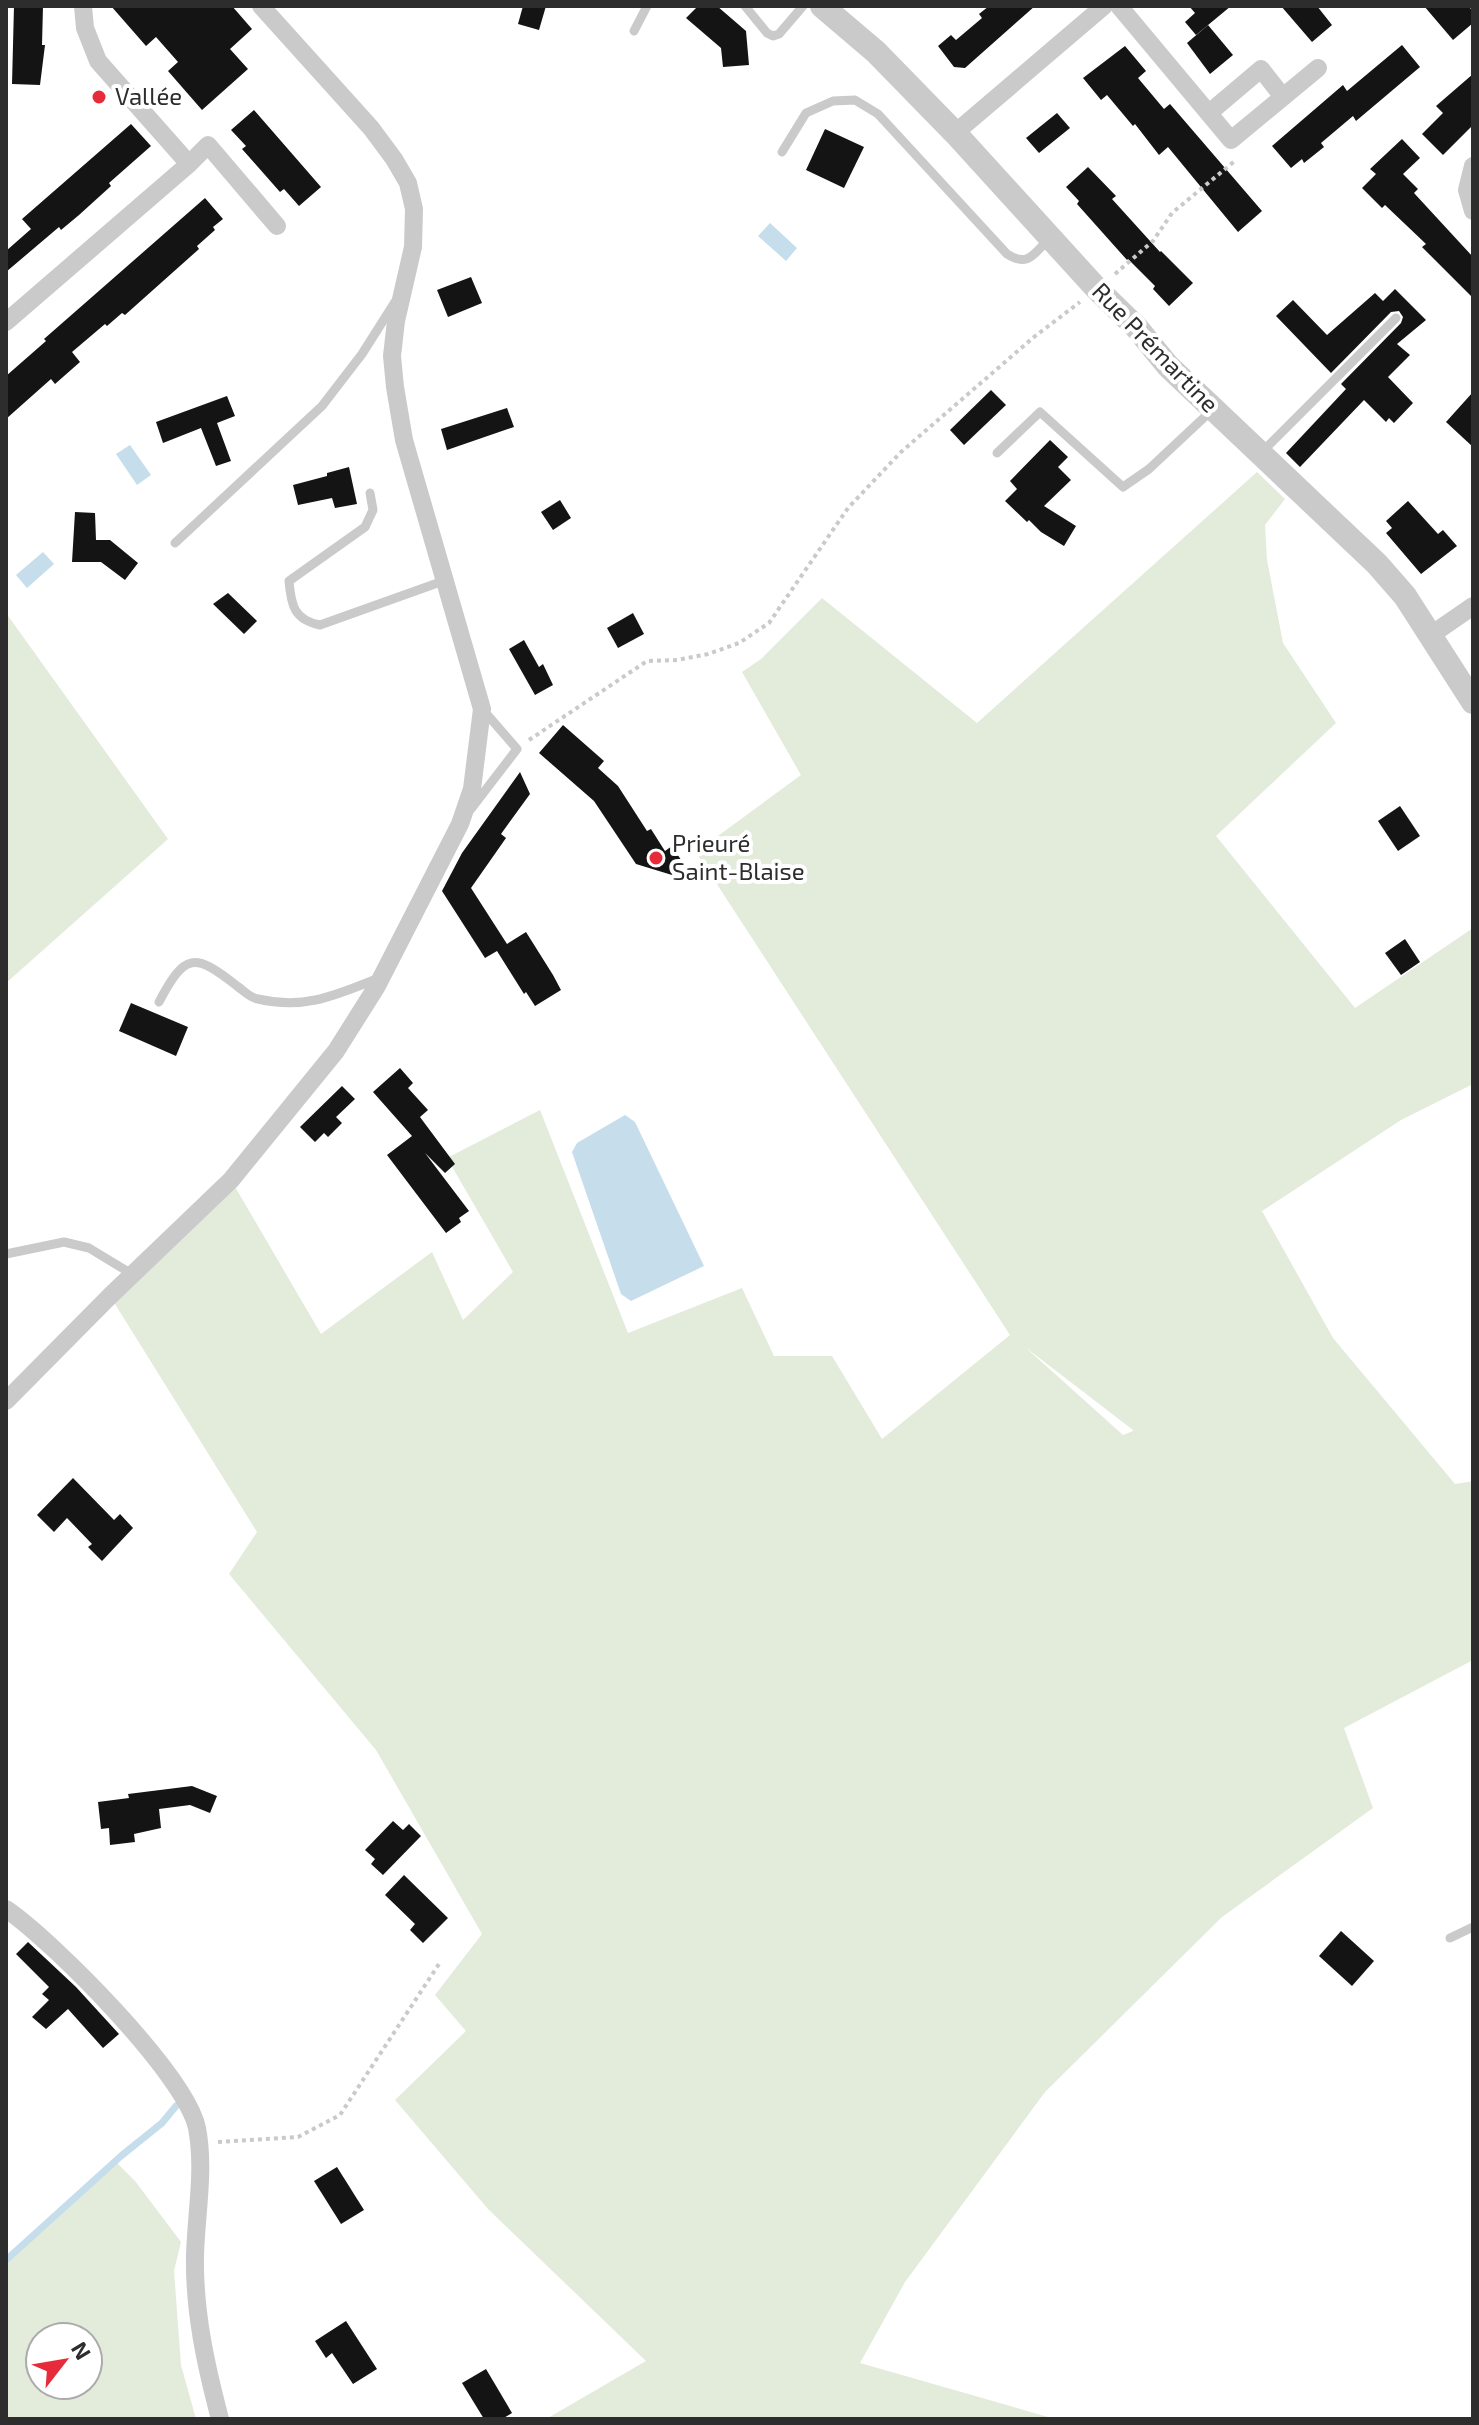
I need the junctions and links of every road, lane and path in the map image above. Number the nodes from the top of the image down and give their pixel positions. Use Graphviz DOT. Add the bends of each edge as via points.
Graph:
graph roads {
  1 [pos="83,6"];
  2 [pos="261,6"];
  3 [pos="647,6"];
  4 [pos="745,6"];
  5 [pos="803,6"];
  6 [pos="822,6"];
  7 [pos="1104,6"];
  8 [pos="1119,6"];
  9 [pos="634,31"];
  10 [pos="1318,68"];
  11 [pos="1283,97"];
  12 [pos="1209,113"];
  13 [pos="955,133"];
  14 [pos="1231,140"];
  15 [pos="782,152"];
  16 [pos="189,164"];
  17 [pos="1473,166"];
  18 [pos="1473,211"];
  19 [pos="277,226"];
  20 [pos="1050,238"];
  21 [pos="403,289"];
  22 [pos="1097,289"];
  23 [pos="1396,318"];
  24 [pos="6,322"];
  25 [pos="1214,408"];
  26 [pos="1261,452"];
  27 [pos="997,453"];
  28 [pos="370,493"];
  29 [pos="175,543"];
  30 [pos="446,580"];
  31 [pos="1473,606"];
  32 [pos="1431,635"];
  33 [pos="1473,702"];
  34 [pos="482,709"];
  35 [pos="517,749"];
  36 [pos="460,824"];
  37 [pos="382,977"];
  38 [pos="159,1002"];
  39 [pos="6,1254"];
  40 [pos="132,1274"];
  41 [pos="6,1401"];
  42 [pos="6,1909"];
  43 [pos="1473,1927"];
  44 [pos="1450,1938"];
  45 [pos="439,1964"];
  46 [pos="199,2144"];
  47 [pos="220,2419"];
  1 -- 16 [label="street" via="98,61"];
  2 -- 21 [label="street" via="371,128 408,183 413,247"];
  3 -- 9 [label="lane"];
  4 -- 5 [label="lane" via="773,36"];
  6 -- 13 [label="street, Rue Prémartine" via="876,52"];
  7 -- 13 [label="street"];
  8 -- 12 [label="street"];
  10 -- 11 [label="street"];
  11 -- 12 [label="street" via="1261,69"];
  11 -- 14 [label="street"];
  12 -- 14 [label="street"];
  13 -- 20 [label="street, Rue Prémartine"];
  14 -- 22 [label="path" via="1242,156 1172,213 1153,241"];
  15 -- 20 [label="lane" via="806,113 833,101 855,100 878,114 1007,254 1028,260"];
  16 -- 19 [label="street" via="208,145"];
  16 -- 24 [label="street"];
  17 -- 18 [label="street" via="1467,190"];
  20 -- 22 [label="street, Rue Prémartine"];
  21 -- 29 [label="lane" via="322,406"];
  21 -- 30 [label="street" via="392,356 395,387 404,440"];
  22 -- 25 [label="street, Rue Prémartine"];
  22 -- 35 [label="path" via="901,452 848,508 769,623 739,643 708,654 647,661"];
  23 -- 26 [label="lane"];
  25 -- 26 [label="street, Rue Prémartine"];
  25 -- 27 [label="lane" via="1123,487 1040,412"];
  26 -- 32 [label="street, Rue Prémartine" via="1377,564"];
  28 -- 30 [label="lane" via="373,510 365,527 289,581 291,605 306,622 320,625"];
  30 -- 34 [label="street"];
  31 -- 32 [label="street"];
  32 -- 33 [label="street, Rue Prémartine"];
  34 -- 35 [label="lane"];
  34 -- 36 [label="street" via="472,789"];
  35 -- 36 [label="lane"];
  36 -- 37 [label="street"];
  37 -- 38 [label="lane" via="321,1001 294,1004 254,999 213,967 196,961 171,979"];
  37 -- 40 [label="street" via="336,1051 240,1168"];
  39 -- 40 [label="lane" via="64,1242 89,1248"];
  40 -- 41 [label="street"];
  42 -- 46 [label="street" via="74,1966 163,2067 196,2123"];
  43 -- 44 [label="lane"];
  45 -- 46 [label="path" via="340,2115 298,2137"];
  46 -- 47 [label="street" via="195,2259 203,2354"];
}
